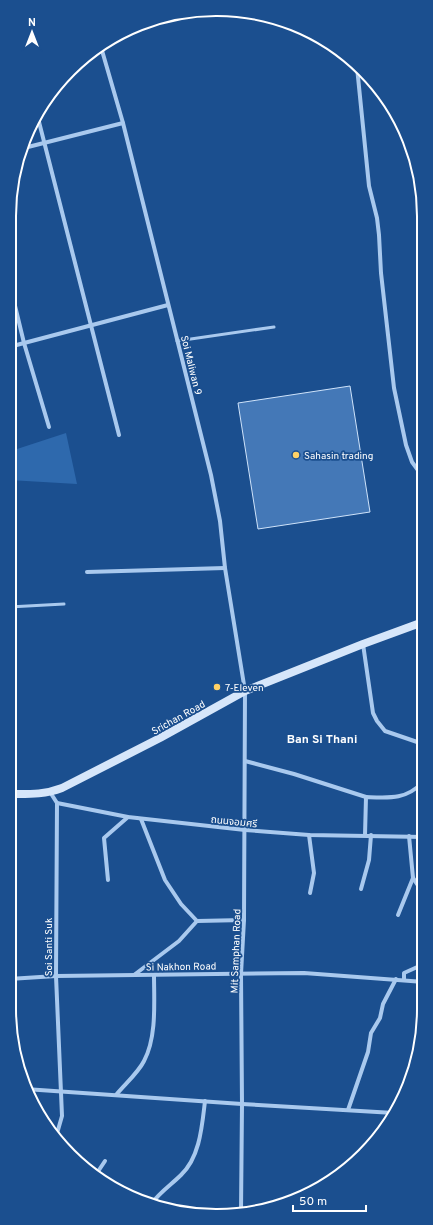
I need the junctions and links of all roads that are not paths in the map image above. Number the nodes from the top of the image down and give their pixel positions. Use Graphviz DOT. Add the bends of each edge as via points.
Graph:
graph roads {
  1 [pos="102,52"];
  2 [pos="358,75"];
  3 [pos="39,123"];
  4 [pos="123,123"];
  5 [pos="45,142"];
  6 [pos="29,147"];
  7 [pos="168,305"];
  8 [pos="16,309"];
  9 [pos="90,326"];
  10 [pos="274,327"];
  11 [pos="177,341"];
  12 [pos="24,343"];
  13 [pos="16,345"];
  14 [pos="49,427"];
  15 [pos="119,435"];
  16 [pos="417,469"];
  17 [pos="225,568"];
  18 [pos="87,572"];
  19 [pos="64,604"];
  20 [pos="16,607"];
  21 [pos="417,624"];
  22 [pos="363,644"];
  23 [pos="245,691"];
  24 [pos="417,742"];
  25 [pos="245,761"];
  26 [pos="417,788"];
  27 [pos="50,792"];
  28 [pos="16,794"];
  29 [pos="366,797"];
  30 [pos="56,803"];
  31 [pos="128,818"];
  32 [pos="141,819"];
  33 [pos="245,830"];
  34 [pos="309,835"];
  35 [pos="365,835"];
  36 [pos="371,835"];
  37 [pos="409,836"];
  38 [pos="417,837"];
  39 [pos="413,878"];
  40 [pos="108,880"];
  41 [pos="417,884"];
  42 [pos="361,889"];
  43 [pos="310,893"];
  44 [pos="398,915"];
  45 [pos="244,920"];
  46 [pos="197,921"];
  47 [pos="417,967"];
  48 [pos="241,974"];
  49 [pos="134,975"];
  50 [pos="154,975"];
  51 [pos="56,976"];
  52 [pos="16,979"];
  53 [pos="396,979"];
  54 [pos="404,980"];
  55 [pos="417,981"];
  56 [pos="33,1089"];
  57 [pos="60,1090"];
  58 [pos="116,1095"];
  59 [pos="205,1101"];
  60 [pos="242,1104"];
  61 [pos="348,1110"];
  62 [pos="388,1113"];
  63 [pos="58,1132"];
  64 [pos="105,1161"];
  65 [pos="98,1171"];
  66 [pos="156,1199"];
  67 [pos="241,1207"];
  1 -- 4 [label="street, Soi Maliwan 9"];
  2 -- 16 [label="street" via="369,186 379,235 394,388 406,445"];
  3 -- 5 [label="street"];
  4 -- 5 [label="street"];
  4 -- 7 [label="street, Soi Maliwan 9"];
  5 -- 6 [label="street"];
  5 -- 9 [label="street"];
  7 -- 9 [label="street"];
  7 -- 11 [label="street, Soi Maliwan 9"];
  8 -- 12 [label="street"];
  9 -- 12 [label="street"];
  9 -- 15 [label="street"];
  10 -- 11 [label="lane"];
  11 -- 17 [label="street, Soi Maliwan 9" via="211,476 220,521"];
  12 -- 13 [label="street"];
  12 -- 14 [label="street"];
  17 -- 18 [label="street"];
  17 -- 23 [label="street, Soi Maliwan 9"];
  19 -- 20 [label="lane"];
  21 -- 22 [label="main road, Srichan Road"];
  22 -- 23 [label="main road, Srichan Road"];
  22 -- 24 [label="street" via="373,713 377,721 385,731"];
  23 -- 25 [label="street, Mit Samphan Road"];
  23 -- 27 [label="main road, Srichan Road" via="160,738"];
  25 -- 29 [label="street"];
  25 -- 33 [label="street, Mit Samphan Road"];
  26 -- 29 [label="street" via="409,794 390,798"];
  27 -- 28 [label="main road, Srichan Road"];
  27 -- 30 [label="street"];
  29 -- 35 [label="street"];
  30 -- 31 [label="street, ถนนจอมศรี"];
  30 -- 51 [label="street, Soi Santi Suk"];
  31 -- 32 [label="street, ถนนจอมศรี"];
  31 -- 40 [label="street" via="104,838"];
  32 -- 33 [label="street, ถนนจอมศรี"];
  32 -- 46 [label="street" via="165,880 181,904"];
  33 -- 34 [label="street, ถนนจอมศรี"];
  33 -- 45 [label="street, Mit Samphan Road"];
  34 -- 35 [label="street, ถนนจอมศรี"];
  34 -- 43 [label="street" via="314,873"];
  35 -- 36 [label="street, ถนนจอมศรี"];
  36 -- 37 [label="street, ถนนจอมศรี"];
  36 -- 42 [label="street" via="369,860"];
  37 -- 38 [label="street, ถนนจอมศรี"];
  37 -- 39 [label="street"];
  39 -- 41 [label="street"];
  39 -- 44 [label="street"];
  45 -- 46 [label="street"];
  45 -- 48 [label="street, Mit Samphan Road"];
  46 -- 49 [label="street" via="179,941"];
  47 -- 54 [label="street" via="404,973"];
  48 -- 50 [label="street, Si Nakhon Road"];
  48 -- 53 [label="street, Si Nakhon Road" via="304,973"];
  48 -- 60 [label="street, Mit Samphan Road"];
  49 -- 50 [label="street, Si Nakhon Road"];
  49 -- 51 [label="street, Si Nakhon Road"];
  50 -- 58 [label="street" via="154,1021 151,1039 144,1061"];
  51 -- 52 [label="street, Si Nakhon Road"];
  51 -- 57 [label="street, Soi Santi Suk"];
  53 -- 54 [label="street, Si Nakhon Road"];
  53 -- 61 [label="street" via="383,1004 380,1018 371,1032 368,1052"];
  54 -- 55 [label="street, Si Nakhon Road"];
  56 -- 57 [label="street"];
  57 -- 58 [label="street"];
  57 -- 63 [label="street, Soi Santi Suk" via="62,1116"];
  58 -- 59 [label="street"];
  59 -- 60 [label="street"];
  59 -- 66 [label="street" via="202,1127 189,1166"];
  60 -- 61 [label="street"];
  60 -- 67 [label="street, Mit Samphan Road"];
  61 -- 62 [label="street"];
  64 -- 65 [label="street"];
}
